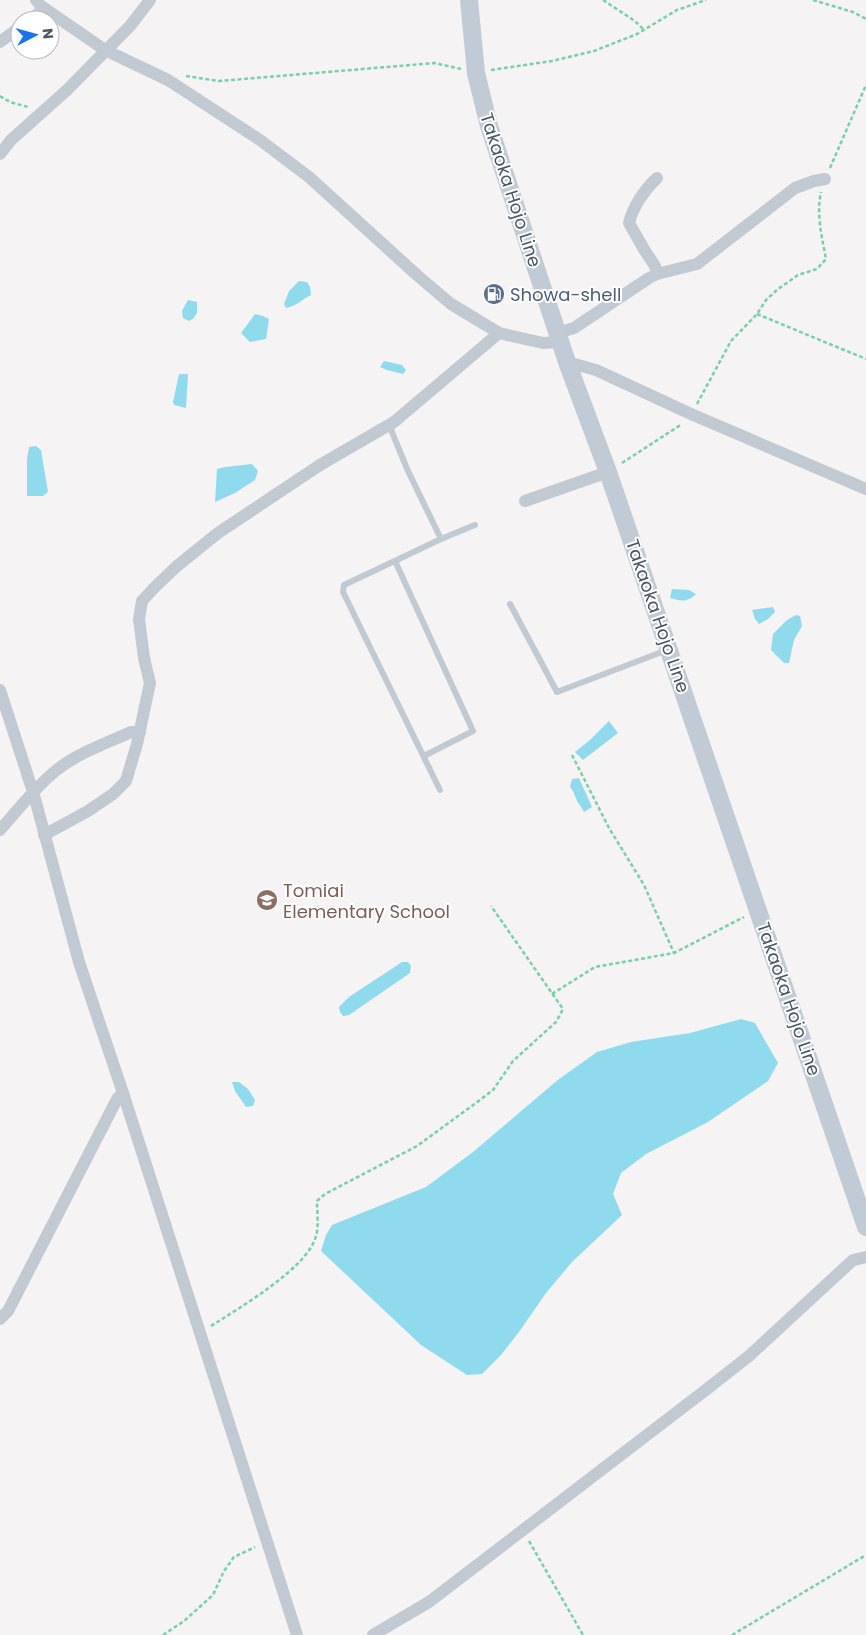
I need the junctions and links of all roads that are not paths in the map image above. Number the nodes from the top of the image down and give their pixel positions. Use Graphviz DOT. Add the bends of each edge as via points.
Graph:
graph roads {
  1 [pos="150,0"];
  2 [pos="469,0"];
  3 [pos="40,4"];
  4 [pos="105,50"];
  5 [pos="0,154"];
  6 [pos="657,178"];
  7 [pos="826,179"];
  8 [pos="657,274"];
  9 [pos="499,333"];
  10 [pos="559,337"];
  11 [pos="568,362"];
  12 [pos="389,425"];
  13 [pos="608,472"];
  14 [pos="866,489"];
  15 [pos="525,501"];
  16 [pos="476,525"];
  17 [pos="441,539"];
  18 [pos="395,561"];
  19 [pos="510,604"];
  20 [pos="669,649"];
  21 [pos="0,690"];
  22 [pos="140,732"];
  23 [pos="424,756"];
  24 [pos="440,790"];
  25 [pos="33,793"];
  26 [pos="0,830"];
  27 [pos="44,835"];
  28 [pos="123,1093"];
  29 [pos="866,1227"];
  30 [pos="866,1257"];
  31 [pos="0,1318"];
  32 [pos="297,1635"];
  33 [pos="373,1635"];
  1 -- 4 [label="street" via="130,26"];
  2 -- 10 [label="main road, Takaoka Hojo Line" via="476,73 489,126"];
  3 -- 4 [label="street"];
  4 -- 5 [label="street"];
  4 -- 9 [label="street" via="168,80 260,140 309,177 451,304"];
  6 -- 8 [label="street" via="648,186 629,223"];
  7 -- 8 [label="street" via="795,188 696,264"];
  8 -- 10 [label="street"];
  9 -- 10 [label="street" via="543,343"];
  9 -- 12 [label="street"];
  10 -- 11 [label="main road, Takaoka Hojo Line"];
  11 -- 13 [label="main road, Takaoka Hojo Line"];
  11 -- 14 [label="street" via="596,370"];
  12 -- 17 [label="lane"];
  12 -- 22 [label="street" via="320,465 218,533 177,566 142,601 139,619 150,683"];
  13 -- 15 [label="street"];
  13 -- 20 [label="main road, Takaoka Hojo Line"];
  16 -- 17 [label="lane"];
  17 -- 18 [label="lane"];
  18 -- 23 [label="lane" via="473,731"];
  18 -- 23 [label="lane" via="344,585 343,592"];
  19 -- 20 [label="lane" via="557,692"];
  20 -- 29 [label="main road, Takaoka Hojo Line"];
  21 -- 25 [label="street"];
  22 -- 25 [label="street" via="132,732 74,759 53,773"];
  22 -- 27 [label="street" via="126,781 88,811"];
  23 -- 24 [label="lane"];
  25 -- 26 [label="street"];
  25 -- 27 [label="street"];
  27 -- 28 [label="street" via="79,962"];
  28 -- 31 [label="street" via="117,1099 8,1311"];
  28 -- 32 [label="street"];
  30 -- 33 [label="street" via="853,1260 749,1356 523,1531 429,1602"];
}
